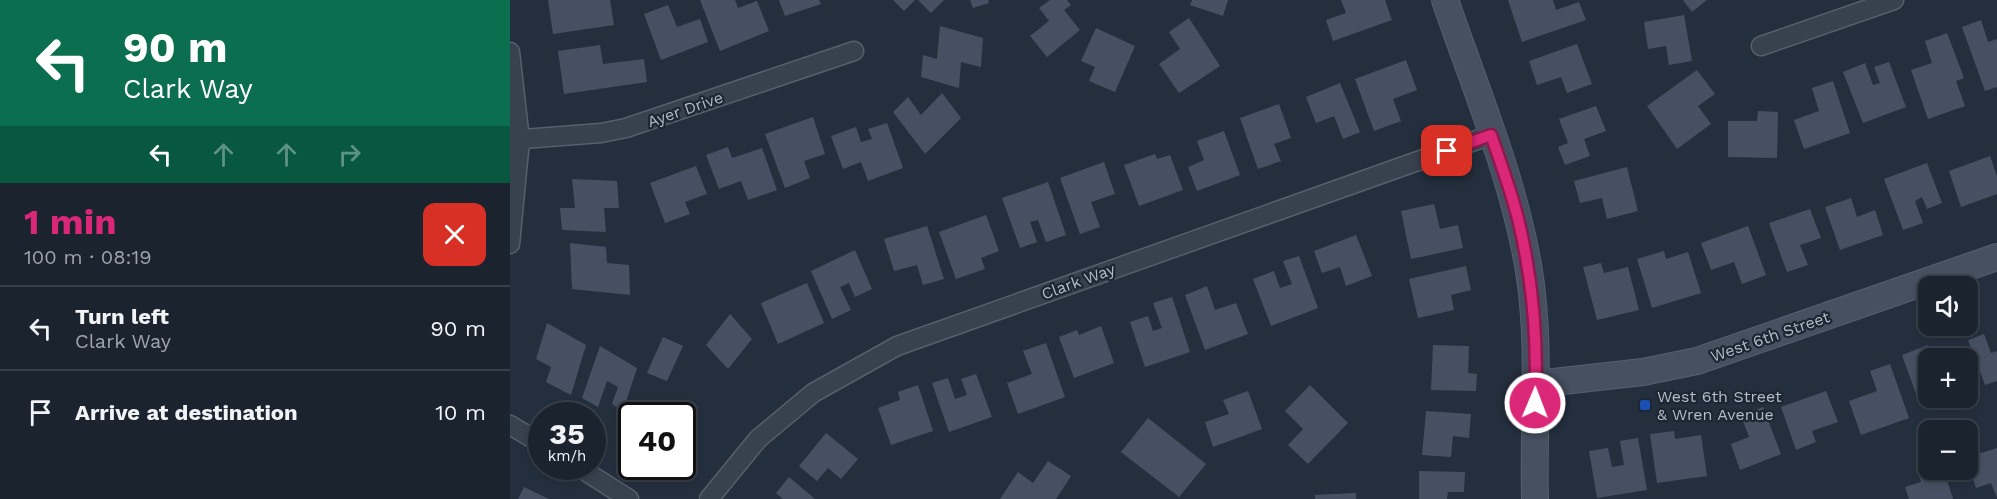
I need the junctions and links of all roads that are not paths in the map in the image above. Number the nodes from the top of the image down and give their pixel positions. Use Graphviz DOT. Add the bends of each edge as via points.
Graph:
graph roads {
  1 [pos="1444,0"];
  2 [pos="1894,0"];
  3 [pos="1761,46"];
  4 [pos="854,51"];
  5 [pos="510,52"];
  6 [pos="1491,135"];
  7 [pos="515,140"];
  8 [pos="510,244"];
  9 [pos="1997,257"];
  10 [pos="1536,384"];
  11 [pos="510,425"];
  12 [pos="528,436"];
  13 [pos="599,480"];
  14 [pos="629,499"];
  15 [pos="709,499"];
  16 [pos="1534,499"];
  1 -- 6 [label="street"];
  2 -- 3 [label="street"];
  4 -- 7 [label="street, Ayer Drive" via="626,128"];
  5 -- 7 [label="street"];
  6 -- 10 [label="street" via="1519,222 1529,271"];
  6 -- 15 [label="street, Clark Way" via="897,346 813,393 758,439"];
  7 -- 8 [label="street"];
  9 -- 10 [label="street, West 6th Street" via="1697,361 1643,372"];
  10 -- 16 [label="street"];
  11 -- 12 [label="street"];
  13 -- 14 [label="street"];
}
